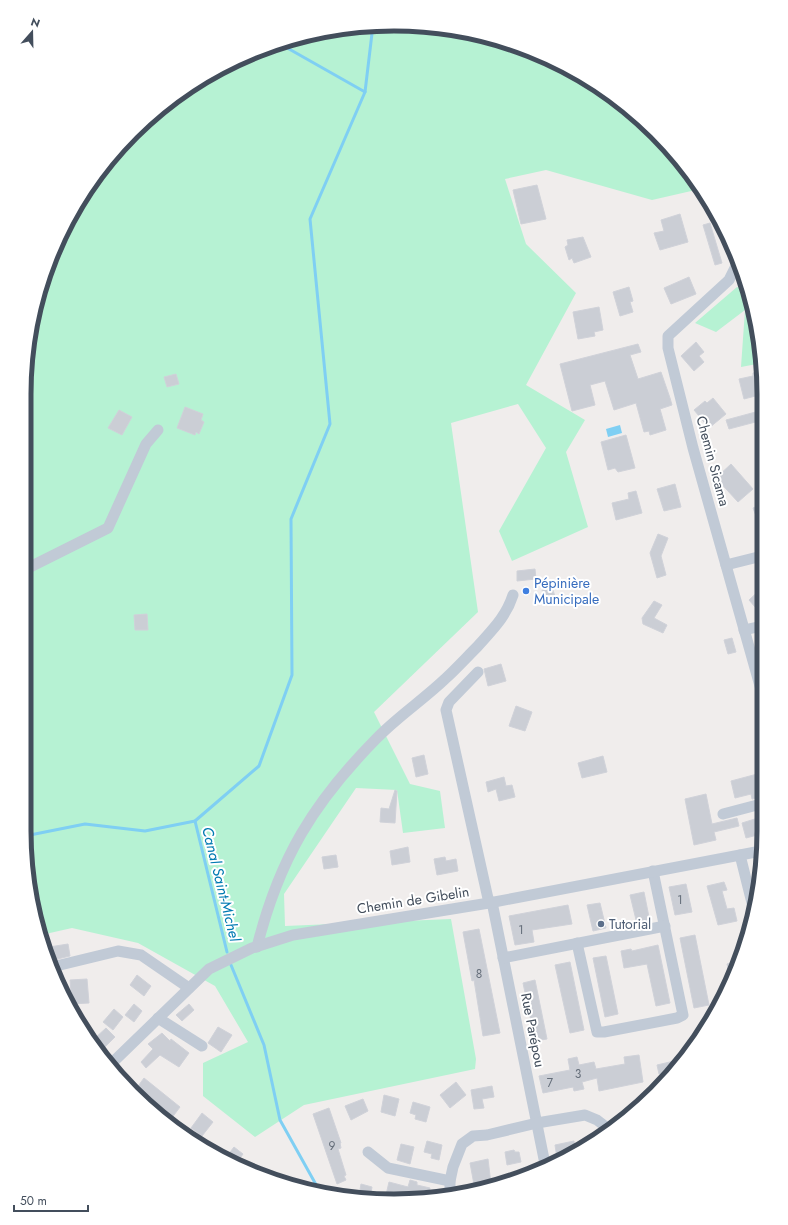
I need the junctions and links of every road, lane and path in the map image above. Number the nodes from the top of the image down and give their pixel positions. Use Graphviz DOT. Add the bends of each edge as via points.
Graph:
graph roads {
  1 [pos="735,269"];
  2 [pos="158,430"];
  3 [pos="757,557"];
  4 [pos="31,566"];
  5 [pos="726,566"];
  6 [pos="512,595"];
  7 [pos="757,627"];
  8 [pos="744,630"];
  9 [pos="478,672"];
  10 [pos="757,676"];
  11 [pos="757,805"];
  12 [pos="723,814"];
  13 [pos="756,852"];
  14 [pos="740,855"];
  15 [pos="653,871"];
  16 [pos="751,898"];
  17 [pos="490,903"];
  18 [pos="665,926"];
  19 [pos="577,943"];
  20 [pos="257,946"];
  21 [pos="503,958"];
  22 [pos="57,966"];
  23 [pos="189,988"];
  24 [pos="158,1018"];
  25 [pos="202,1046"];
  26 [pos="114,1062"];
  27 [pos="537,1123"];
  28 [pos="605,1126"];
  29 [pos="368,1152"];
  30 [pos="544,1162"];
  31 [pos="450,1187"];
  1 -- 5 [label="street, Chemin Sicama" via="729,280 668,336 668,348 687,425"];
  2 -- 4 [label="street" via="146,444 108,528"];
  3 -- 5 [label="street"];
  5 -- 8 [label="street, Chemin Sicama"];
  6 -- 20 [label="street" via="508,609 494,628 445,679 377,738 321,801 296,841 278,877"];
  7 -- 8 [label="street"];
  8 -- 10 [label="street, Chemin Sicama"];
  9 -- 17 [label="street, Rue Parépou" via="449,702 446,710"];
  11 -- 12 [label="street"];
  13 -- 14 [label="street, Chemin de Gibelin"];
  14 -- 15 [label="street, Chemin de Gibelin"];
  14 -- 16 [label="street"];
  15 -- 17 [label="street, Chemin de Gibelin"];
  15 -- 18 [label="street"];
  17 -- 20 [label="street, Chemin de Gibelin" via="293,935"];
  17 -- 21 [label="street, Rue Parépou"];
  18 -- 19 [label="street"];
  18 -- 19 [label="street" via="683,1015 611,1031 597,1032"];
  19 -- 21 [label="street"];
  20 -- 23 [label="street, Chemin de Gibelin" via="209,969"];
  21 -- 27 [label="street, Rue Parépou"];
  22 -- 23 [label="street" via="118,951 141,955"];
  23 -- 24 [label="street, Chemin de Gibelin"];
  24 -- 25 [label="street"];
  24 -- 26 [label="street, Chemin de Gibelin"];
  27 -- 28 [label="street" via="585,1115"];
  27 -- 30 [label="street, Rue Parépou"];
  27 -- 31 [label="street" via="473,1136 462,1144 453,1167"];
  29 -- 31 [label="street" via="388,1168"];
}
